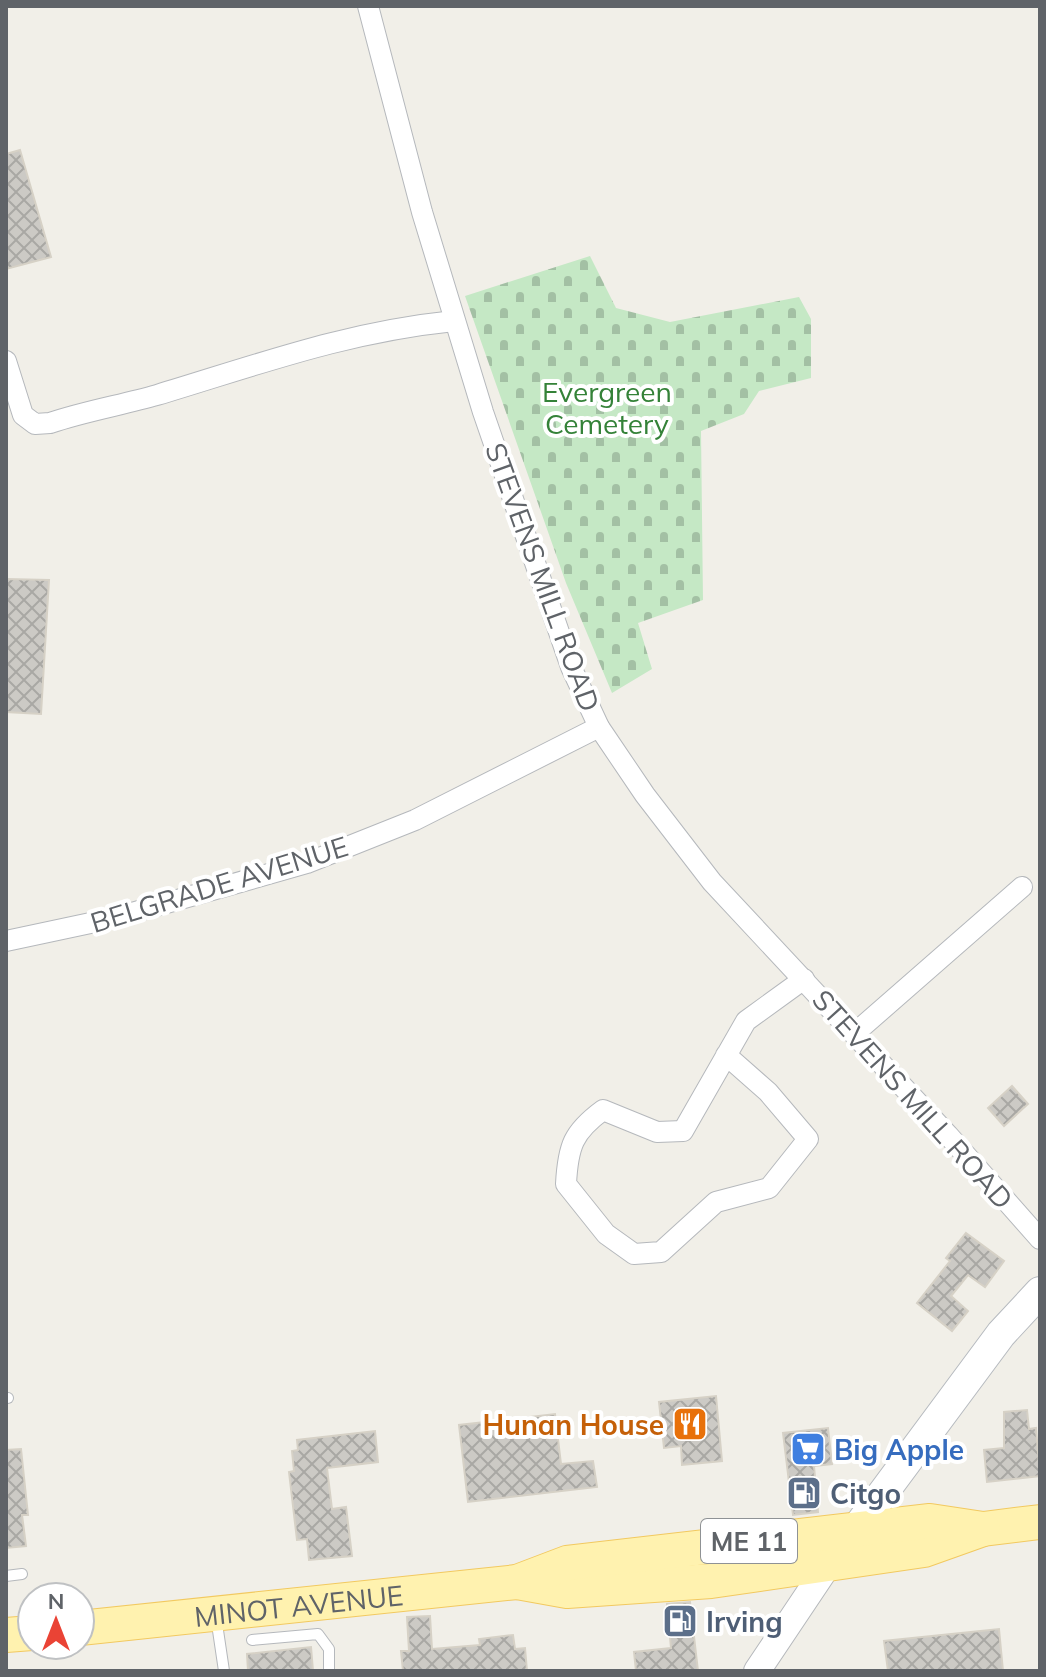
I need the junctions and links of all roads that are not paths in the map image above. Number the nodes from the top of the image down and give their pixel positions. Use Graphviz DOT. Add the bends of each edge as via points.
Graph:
graph roads {
  1 [pos="368,6"];
  2 [pos="454,321"];
  3 [pos="6,361"];
  4 [pos="599,727"];
  5 [pos="1022,887"];
  6 [pos="6,941"];
  7 [pos="804,979"];
  8 [pos="855,1033"];
  9 [pos="726,1055"];
  10 [pos="1040,1239"];
  11 [pos="1040,1292"];
  12 [pos="1040,1522"];
  13 [pos="983,1529"];
  14 [pos="856,1530"];
  15 [pos="828,1565"];
  16 [pos="22,1574"];
  17 [pos="6,1576"];
  18 [pos="517,1582"];
  19 [pos="216,1615"];
  20 [pos="96,1626"];
  21 [pos="252,1640"];
  22 [pos="224,1671"];
  23 [pos="329,1671"];
  24 [pos="757,1671"];
  1 -- 2 [label="street, STEVENS MILL ROAD"];
  2 -- 3 [label="street" via="297,349 50,423 35,424 23,415"];
  2 -- 4 [label="street, STEVENS MILL ROAD" via="571,667"];
  4 -- 6 [label="street, BELGRADE AVENUE" via="415,820 307,863 114,918"];
  4 -- 7 [label="street, STEVENS MILL ROAD" via="681,844"];
  5 -- 8 [label="street"];
  7 -- 8 [label="street, STEVENS MILL ROAD"];
  7 -- 9 [label="street" via="746,1021"];
  8 -- 10 [label="street, STEVENS MILL ROAD"];
  9 -- 9 [label="street" via="683,1131 657,1132 603,1110 579,1127 567,1160 566,1184 606,1234 634,1254 661,1252 716,1202 769,1188 808,1139 768,1092"];
  11 -- 14 [label="main road" via="1001,1334"];
  12 -- 13 [label="main road, MINOT AVENUE / ME 11"];
  13 -- 14 [label="main road, MINOT AVENUE / ME 11" via="930,1521"];
  13 -- 15 [label="main road, MINOT AVENUE / ME 11" via="924,1550"];
  14 -- 15 [label="main road"];
  14 -- 18 [label="main road, MINOT AVENUE / ME 11" via="567,1563"];
  15 -- 18 [label="main road, MINOT AVENUE / ME 11" via="711,1581 567,1591"];
  15 -- 24 [label="street"];
  16 -- 17 [label="lane"];
  18 -- 19 [label="main road, MINOT AVENUE / ME 11"];
  19 -- 20 [label="main road, MINOT AVENUE / ME 11"];
  19 -- 22 [label="lane"];
  21 -- 23 [label="lane" via="318,1634 329,1649"];
}
